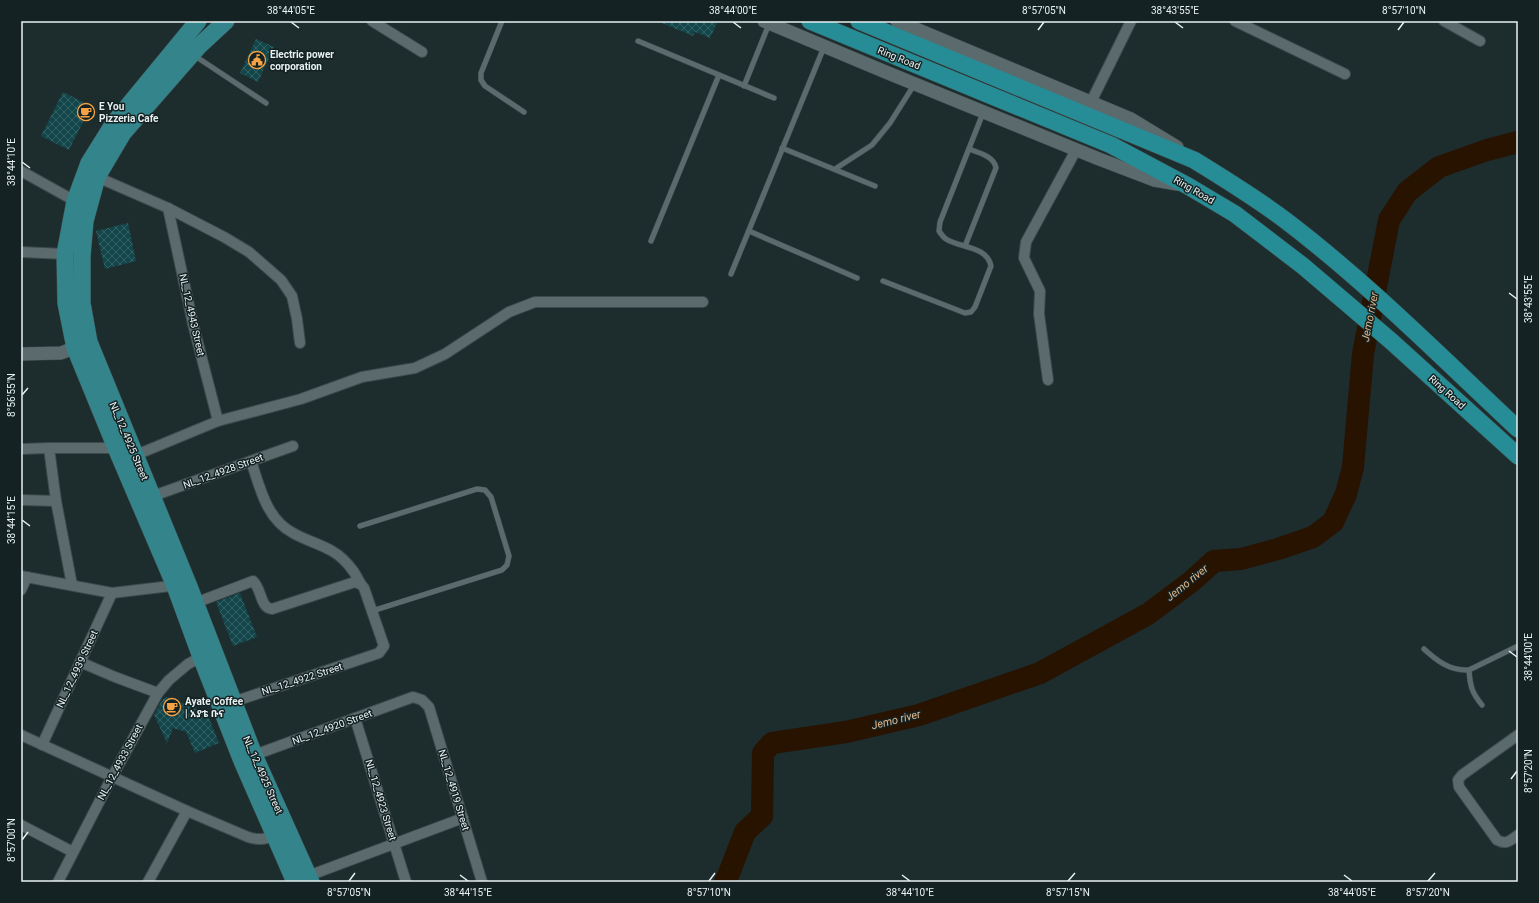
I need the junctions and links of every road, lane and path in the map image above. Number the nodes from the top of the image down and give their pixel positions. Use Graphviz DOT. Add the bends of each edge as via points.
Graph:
graph roads {
  1 [pos="198,21"];
  2 [pos="226,21"];
  3 [pos="372,21"];
  4 [pos="502,21"];
  5 [pos="810,21"];
  6 [pos="859,21"];
  7 [pos="897,21"];
  8 [pos="1131,21"];
  9 [pos="1235,21"];
  10 [pos="1444,21"];
  11 [pos="767,22"];
  12 [pos="638,41"];
  13 [pos="1480,42"];
  14 [pos="824,47"];
  15 [pos="422,52"];
  16 [pos="193,54"];
  17 [pos="1345,74"];
  18 [pos="719,75"];
  19 [pos="915,84"];
  20 [pos="744,86"];
  21 [pos="774,98"];
  22 [pos="1091,102"];
  23 [pos="266,103"];
  24 [pos="524,112"];
  25 [pos="984,112"];
  26 [pos="782,148"];
  27 [pos="969,149"];
  28 [pos="1076,150"];
  29 [pos="1194,160"];
  30 [pos="836,169"];
  31 [pos="21,171"];
  32 [pos="97,177"];
  33 [pos="875,186"];
  34 [pos="1188,186"];
  35 [pos="75,201"];
  36 [pos="168,208"];
  37 [pos="749,230"];
  38 [pos="651,241"];
  39 [pos="966,246"];
  40 [pos="21,252"];
  41 [pos="65,254"];
  42 [pos="731,274"];
  43 [pos="857,278"];
  44 [pos="883,281"];
  45 [pos="703,302"];
  46 [pos="300,343"];
  47 [pos="82,345"];
  48 [pos="21,354"];
  49 [pos="1048,380"];
  50 [pos="218,422"];
  51 [pos="1518,429"];
  52 [pos="293,446"];
  53 [pos="49,448"];
  54 [pos="116,448"];
  55 [pos="21,449"];
  56 [pos="136,456"];
  57 [pos="1518,456"];
  58 [pos="251,461"];
  59 [pos="153,496"];
  60 [pos="21,500"];
  61 [pos="56,501"];
  62 [pos="360,526"];
  63 [pos="24,576"];
  64 [pos="360,584"];
  65 [pos="72,585"];
  66 [pos="181,585"];
  67 [pos="21,590"];
  68 [pos="112,593"];
  69 [pos="195,603"];
  70 [pos="372,611"];
  71 [pos="1518,646"];
  72 [pos="1424,649"];
  73 [pos="201,657"];
  74 [pos="80,662"];
  75 [pos="1469,670"];
  76 [pos="158,693"];
  77 [pos="422,700"];
  78 [pos="227,705"];
  79 [pos="1482,705"];
  80 [pos="355,718"];
  81 [pos="21,735"];
  82 [pos="1518,736"];
  83 [pos="42,745"];
  84 [pos="248,758"];
  85 [pos="112,777"];
  86 [pos="187,811"];
  87 [pos="463,818"];
  88 [pos="21,825"];
  89 [pos="281,832"];
  90 [pos="1518,835"];
  91 [pos="395,844"];
  92 [pos="73,852"];
  93 [pos="298,880"];
  94 [pos="58,882"];
  95 [pos="148,882"];
  96 [pos="406,882"];
  97 [pos="482,882"];
  1 -- 35 [label="main road, NL_12_4925 Street" via="114,122 89,163"];
  2 -- 16 [label="main road, NL_12_4925 Street"];
  3 -- 15 [label="street"];
  4 -- 24 [label="lane" via="481,73 481,80 485,86"];
  5 -- 34 [label="highway, Ring Road" via="1111,145"];
  6 -- 29 [label="highway, Ring Road"];
  7 -- 22 [label="street"];
  8 -- 22 [label="street"];
  9 -- 17 [label="street"];
  10 -- 13 [label="street"];
  11 -- 14 [label="street"];
  11 -- 20 [label="lane"];
  12 -- 18 [label="lane"];
  14 -- 19 [label="street"];
  14 -- 26 [label="lane"];
  16 -- 23 [label="lane"];
  16 -- 32 [label="main road, NL_12_4925 Street" via="123,133"];
  18 -- 20 [label="lane"];
  18 -- 38 [label="lane"];
  19 -- 25 [label="street"];
  19 -- 30 [label="lane" via="890,123 872,145"];
  20 -- 21 [label="lane"];
  22 -- 29 [label="street" via="1156,133"];
  25 -- 27 [label="lane"];
  25 -- 28 [label="street"];
  26 -- 30 [label="lane"];
  26 -- 37 [label="lane"];
  27 -- 39 [label="lane" via="989,157 995,162 996,168"];
  27 -- 39 [label="lane" via="940,222 939,231 945,238"];
  28 -- 34 [label="street" via="1154,180"];
  28 -- 49 [label="street" via="1026,242 1024,258 1040,291 1039,314"];
  29 -- 51 [label="highway, Ring Road" via="1286,220 1338,263"];
  30 -- 33 [label="lane"];
  31 -- 35 [label="street"];
  32 -- 36 [label="street"];
  32 -- 47 [label="main road, NL_12_4925 Street" via="85,221 82,256"];
  34 -- 57 [label="highway, Ring Road" via="1235,214 1304,266"];
  35 -- 41 [label="main road, NL_12_4925 Street"];
  36 -- 46 [label="street" via="249,252 281,280 292,296"];
  36 -- 50 [label="street, NL_12_4943 Street" via="193,324"];
  37 -- 42 [label="lane"];
  37 -- 43 [label="lane"];
  39 -- 44 [label="lane" via="984,253 990,259 991,266 971,312 964,313"];
  40 -- 41 [label="street"];
  41 -- 47 [label="main road, NL_12_4925 Street" via="66,303"];
  45 -- 50 [label="street" via="535,302 509,312 445,354 415,368 362,377 301,399"];
  47 -- 48 [label="street" via="61,353"];
  47 -- 54 [label="main road, NL_12_4925 Street"];
  47 -- 56 [label="main road, NL_12_4925 Street"];
  50 -- 56 [label="street"];
  52 -- 58 [label="street, NL_12_4928 Street"];
  53 -- 54 [label="street"];
  53 -- 55 [label="street"];
  53 -- 61 [label="street"];
  54 -- 66 [label="main road, NL_12_4925 Street"];
  56 -- 59 [label="main road, NL_12_4925 Street"];
  58 -- 59 [label="street, NL_12_4928 Street"];
  58 -- 64 [label="street" via="267,507 283,528 333,551 356,574"];
  59 -- 66 [label="main road, NL_12_4925 Street"];
  60 -- 61 [label="street"];
  61 -- 65 [label="street"];
  62 -- 70 [label="lane" via="477,489 485,490 491,497 509,556 507,565 502,570"];
  63 -- 65 [label="street"];
  63 -- 67 [label="street"];
  64 -- 69 [label="street" via="355,582 268,609 264,606 257,585 253,581"];
  64 -- 70 [label="street" via="364,588"];
  65 -- 68 [label="street"];
  66 -- 68 [label="street"];
  66 -- 69 [label="main road, NL_12_4925 Street"];
  66 -- 73 [label="main road, NL_12_4925 Street"];
  68 -- 74 [label="street, NL_12_4939 Street"];
  69 -- 78 [label="main road, NL_12_4925 Street"];
  70 -- 78 [label="street, NL_12_4922 Street" via="384,646 379,653"];
  71 -- 75 [label="lane"];
  72 -- 75 [label="lane" via="1438,662"];
  73 -- 76 [label="street, NL_12_4933 Street" via="169,680"];
  73 -- 78 [label="main road, NL_12_4925 Street"];
  74 -- 76 [label="street"];
  74 -- 83 [label="street, NL_12_4939 Street"];
  75 -- 79 [label="lane" via="1470,684"];
  76 -- 85 [label="street, NL_12_4933 Street"];
  77 -- 80 [label="street, NL_12_4920 Street" via="413,697"];
  77 -- 87 [label="street, NL_12_4919 Street" via="429,707"];
  78 -- 84 [label="main road, NL_12_4925 Street"];
  80 -- 84 [label="street, NL_12_4920 Street"];
  80 -- 91 [label="street, NL_12_4923 Street"];
  81 -- 83 [label="street"];
  82 -- 90 [label="street" via="1458,780 1459,786 1497,840 1502,843 1508,842"];
  83 -- 85 [label="street"];
  84 -- 89 [label="main road, NL_12_4925 Street"];
  85 -- 86 [label="street"];
  85 -- 92 [label="street, NL_12_4933 Street"];
  86 -- 89 [label="street" via="257,840"];
  86 -- 95 [label="street"];
  87 -- 91 [label="street"];
  87 -- 97 [label="street, NL_12_4919 Street"];
  88 -- 92 [label="street"];
  89 -- 93 [label="main road, NL_12_4925 Street"];
  91 -- 93 [label="street"];
  91 -- 96 [label="street, NL_12_4923 Street"];
  92 -- 94 [label="street, NL_12_4933 Street"];
}
